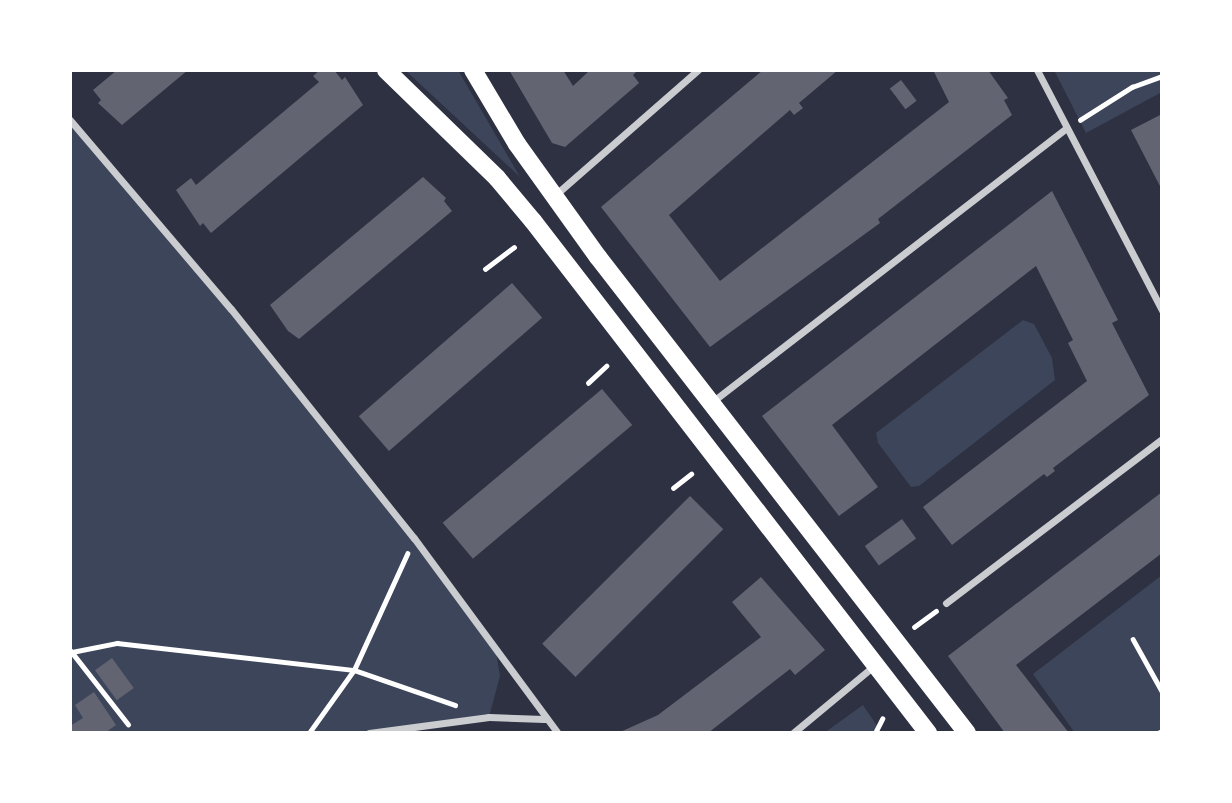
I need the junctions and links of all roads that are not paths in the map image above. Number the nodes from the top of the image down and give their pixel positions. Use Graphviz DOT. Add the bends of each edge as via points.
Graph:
graph roads {
  1 [pos="386,70"];
  2 [pos="473,70"];
  3 [pos="698,70"];
  4 [pos="1037,70"];
  5 [pos="70,120"];
  6 [pos="1067,128"];
  7 [pos="554,196"];
  8 [pos="1162,310"];
  9 [pos="712,403"];
  10 [pos="1162,439"];
  11 [pos="946,603"];
  12 [pos="875,665"];
  13 [pos="544,719"];
  14 [pos="369,733"];
  15 [pos="558,733"];
  16 [pos="793,733"];
  17 [pos="928,733"];
  18 [pos="967,733"];
  1 -- 12 [label="main road" via="497,178 526,213"];
  2 -- 7 [label="main road"];
  3 -- 7 [label="street"];
  4 -- 6 [label="street"];
  5 -- 13 [label="street" via="414,538"];
  6 -- 8 [label="street"];
  6 -- 9 [label="street"];
  7 -- 9 [label="main road"];
  9 -- 18 [label="main road"];
  10 -- 11 [label="street"];
  12 -- 16 [label="street"];
  12 -- 17 [label="main road"];
  13 -- 14 [label="street" via="489,717"];
  13 -- 15 [label="street"];
}
